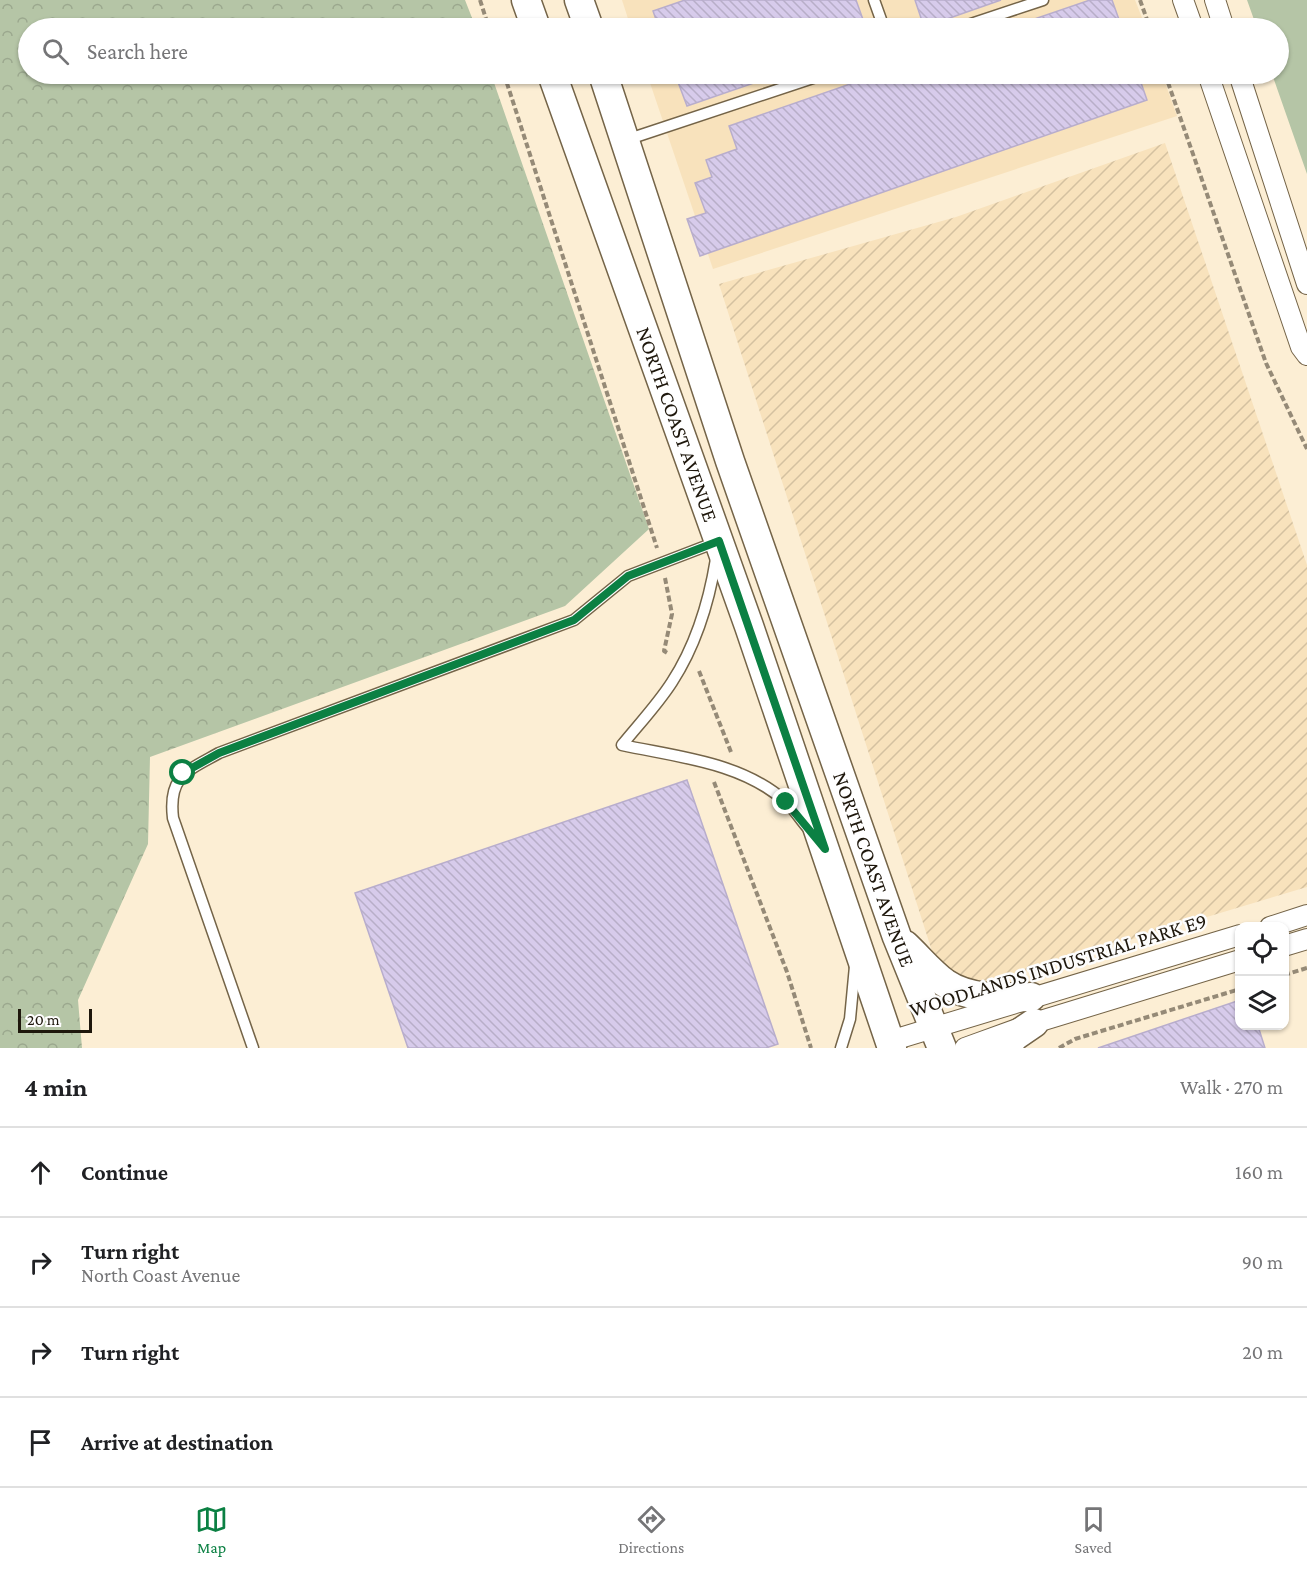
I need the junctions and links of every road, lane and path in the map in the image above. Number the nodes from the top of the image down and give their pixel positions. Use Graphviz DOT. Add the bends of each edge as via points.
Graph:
graph roads {
  1 [pos="480,0"];
  2 [pos="526,0"];
  3 [pos="579,0"];
  4 [pos="874,0"];
  5 [pos="1043,0"];
  6 [pos="1140,0"];
  7 [pos="1183,0"];
  8 [pos="1215,0"];
  9 [pos="486,18"];
  10 [pos="532,18"];
  11 [pos="585,18"];
  12 [pos="880,18"];
  13 [pos="989,18"];
  14 [pos="1146,18"];
  15 [pos="1189,18"];
  16 [pos="1221,18"];
  17 [pos="556,84"];
  18 [pos="606,84"];
  19 [pos="795,84"];
  20 [pos="1168,84"];
  21 [pos="1211,84"];
  22 [pos="1242,84"];
  23 [pos="625,140"];
  24 [pos="1307,284"];
  25 [pos="1307,355"];
  26 [pos="1307,449"];
  27 [pos="719,541"];
  28 [pos="825,849"];
  29 [pos="1307,915"];
  30 [pos="1285,922"];
  31 [pos="1235,936"];
  32 [pos="897,937"];
  33 [pos="1307,939"];
  34 [pos="857,943"];
  35 [pos="1289,944"];
  36 [pos="1235,961"];
  37 [pos="1057,965"];
  38 [pos="1307,968"];
  39 [pos="1024,970"];
  40 [pos="1289,973"];
  41 [pos="1235,990"];
  42 [pos="1033,1010"];
  43 [pos="938,1038"];
  44 [pos="891,1044"];
  45 [pos="253,1048"];
  46 [pos="841,1048"];
  47 [pos="964,1048"];
  48 [pos="1004,1048"];
  49 [pos="1059,1048"];
  1 -- 9 [label="path"];
  2 -- 10 [label="main road"];
  3 -- 11 [label="main road"];
  4 -- 12 [label="lane"];
  5 -- 13 [label="lane"];
  6 -- 14 [label="path"];
  7 -- 15 [label="street"];
  8 -- 16 [label="street"];
  17 -- 27 [label="main road, NORTH COAST AVENUE"];
  18 -- 23 [label="main road, NORTH COAST AVENUE"];
  19 -- 23 [label="lane"];
  20 -- 26 [label="path" via="1266,363"];
  21 -- 25 [label="street"];
  22 -- 24 [label="street"];
  23 -- 32 [label="main road, NORTH COAST AVENUE" via="730,461"];
  27 -- 28 [label="main road, NORTH COAST AVENUE"];
  27 -- 28 [label="lane" via="712,583 684,662 622,745 722,766 756,781 786,802"];
  27 -- 45 [label="lane" via="628,576 574,620 219,753 183,773 173,794 173,818"];
  28 -- 34 [label="main road, NORTH COAST AVENUE"];
  29 -- 30 [label="street"];
  31 -- 42 [label="street, WOODLANDS INDUSTRIAL PARK E9"];
  32 -- 42 [label="main road" via="946,984"];
  32 -- 43 [label="main road, NORTH COAST AVENUE"];
  33 -- 35 [label="street"];
  34 -- 44 [label="main road, NORTH COAST AVENUE"];
  34 -- 46 [label="lane" via="850,1019"];
  36 -- 42 [label="street, WOODLANDS INDUSTRIAL PARK E9"];
  37 -- 39 [label="path"];
  38 -- 40 [label="path"];
  41 -- 49 [label="path" via="1075,1039"];
  42 -- 43 [label="street, WOODLANDS INDUSTRIAL PARK E9"];
  42 -- 47 [label="street, WOODLANDS INDUSTRIAL PARK E9"];
  42 -- 48 [label="main road"];
  43 -- 44 [label="street, WOODLANDS INDUSTRIAL PARK E9"];
}
